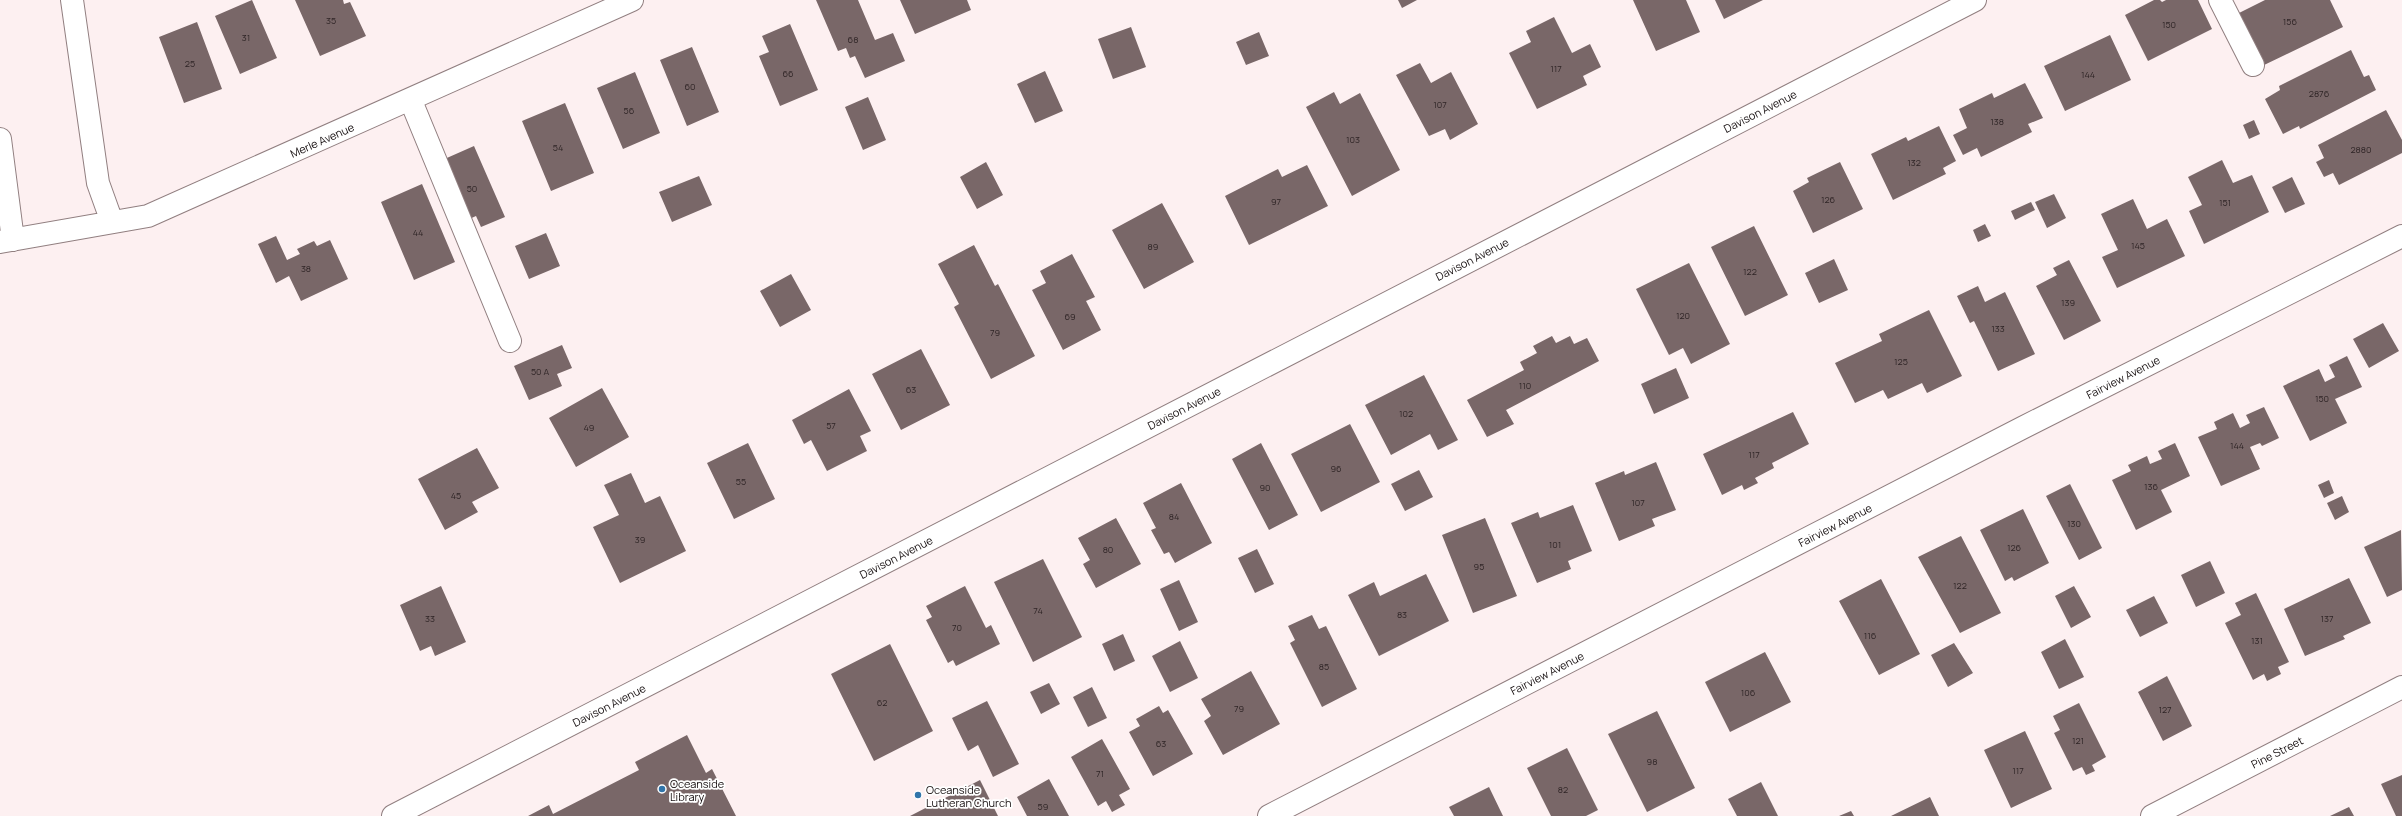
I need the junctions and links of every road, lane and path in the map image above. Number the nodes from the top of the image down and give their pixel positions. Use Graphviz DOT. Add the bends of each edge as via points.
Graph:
graph roads {
  1 [pos="72,0"];
  2 [pos="632,0"];
  3 [pos="1975,0"];
  4 [pos="2220,0"];
  5 [pos="2253,65"];
  6 [pos="411,101"];
  7 [pos="0,139"];
  8 [pos="112,222"];
  9 [pos="2402,236"];
  10 [pos="7,241"];
  11 [pos="510,341"];
  12 [pos="2402,687"];
  13 [pos="394,816"];
  14 [pos="1269,816"];
  15 [pos="2152,816"];
  1 -- 8 [label="street" via="98,183"];
  2 -- 6 [label="street, Merle Avenue"];
  3 -- 13 [label="street, Davison Avenue"];
  4 -- 5 [label="street"];
  6 -- 8 [label="street, Merle Avenue" via="148,216"];
  6 -- 11 [label="street"];
  7 -- 10 [label="street"];
  8 -- 10 [label="street, Merle Avenue"];
  9 -- 14 [label="street, Fairview Avenue" via="2024,427"];
  12 -- 15 [label="street, Pine Street"];
}
